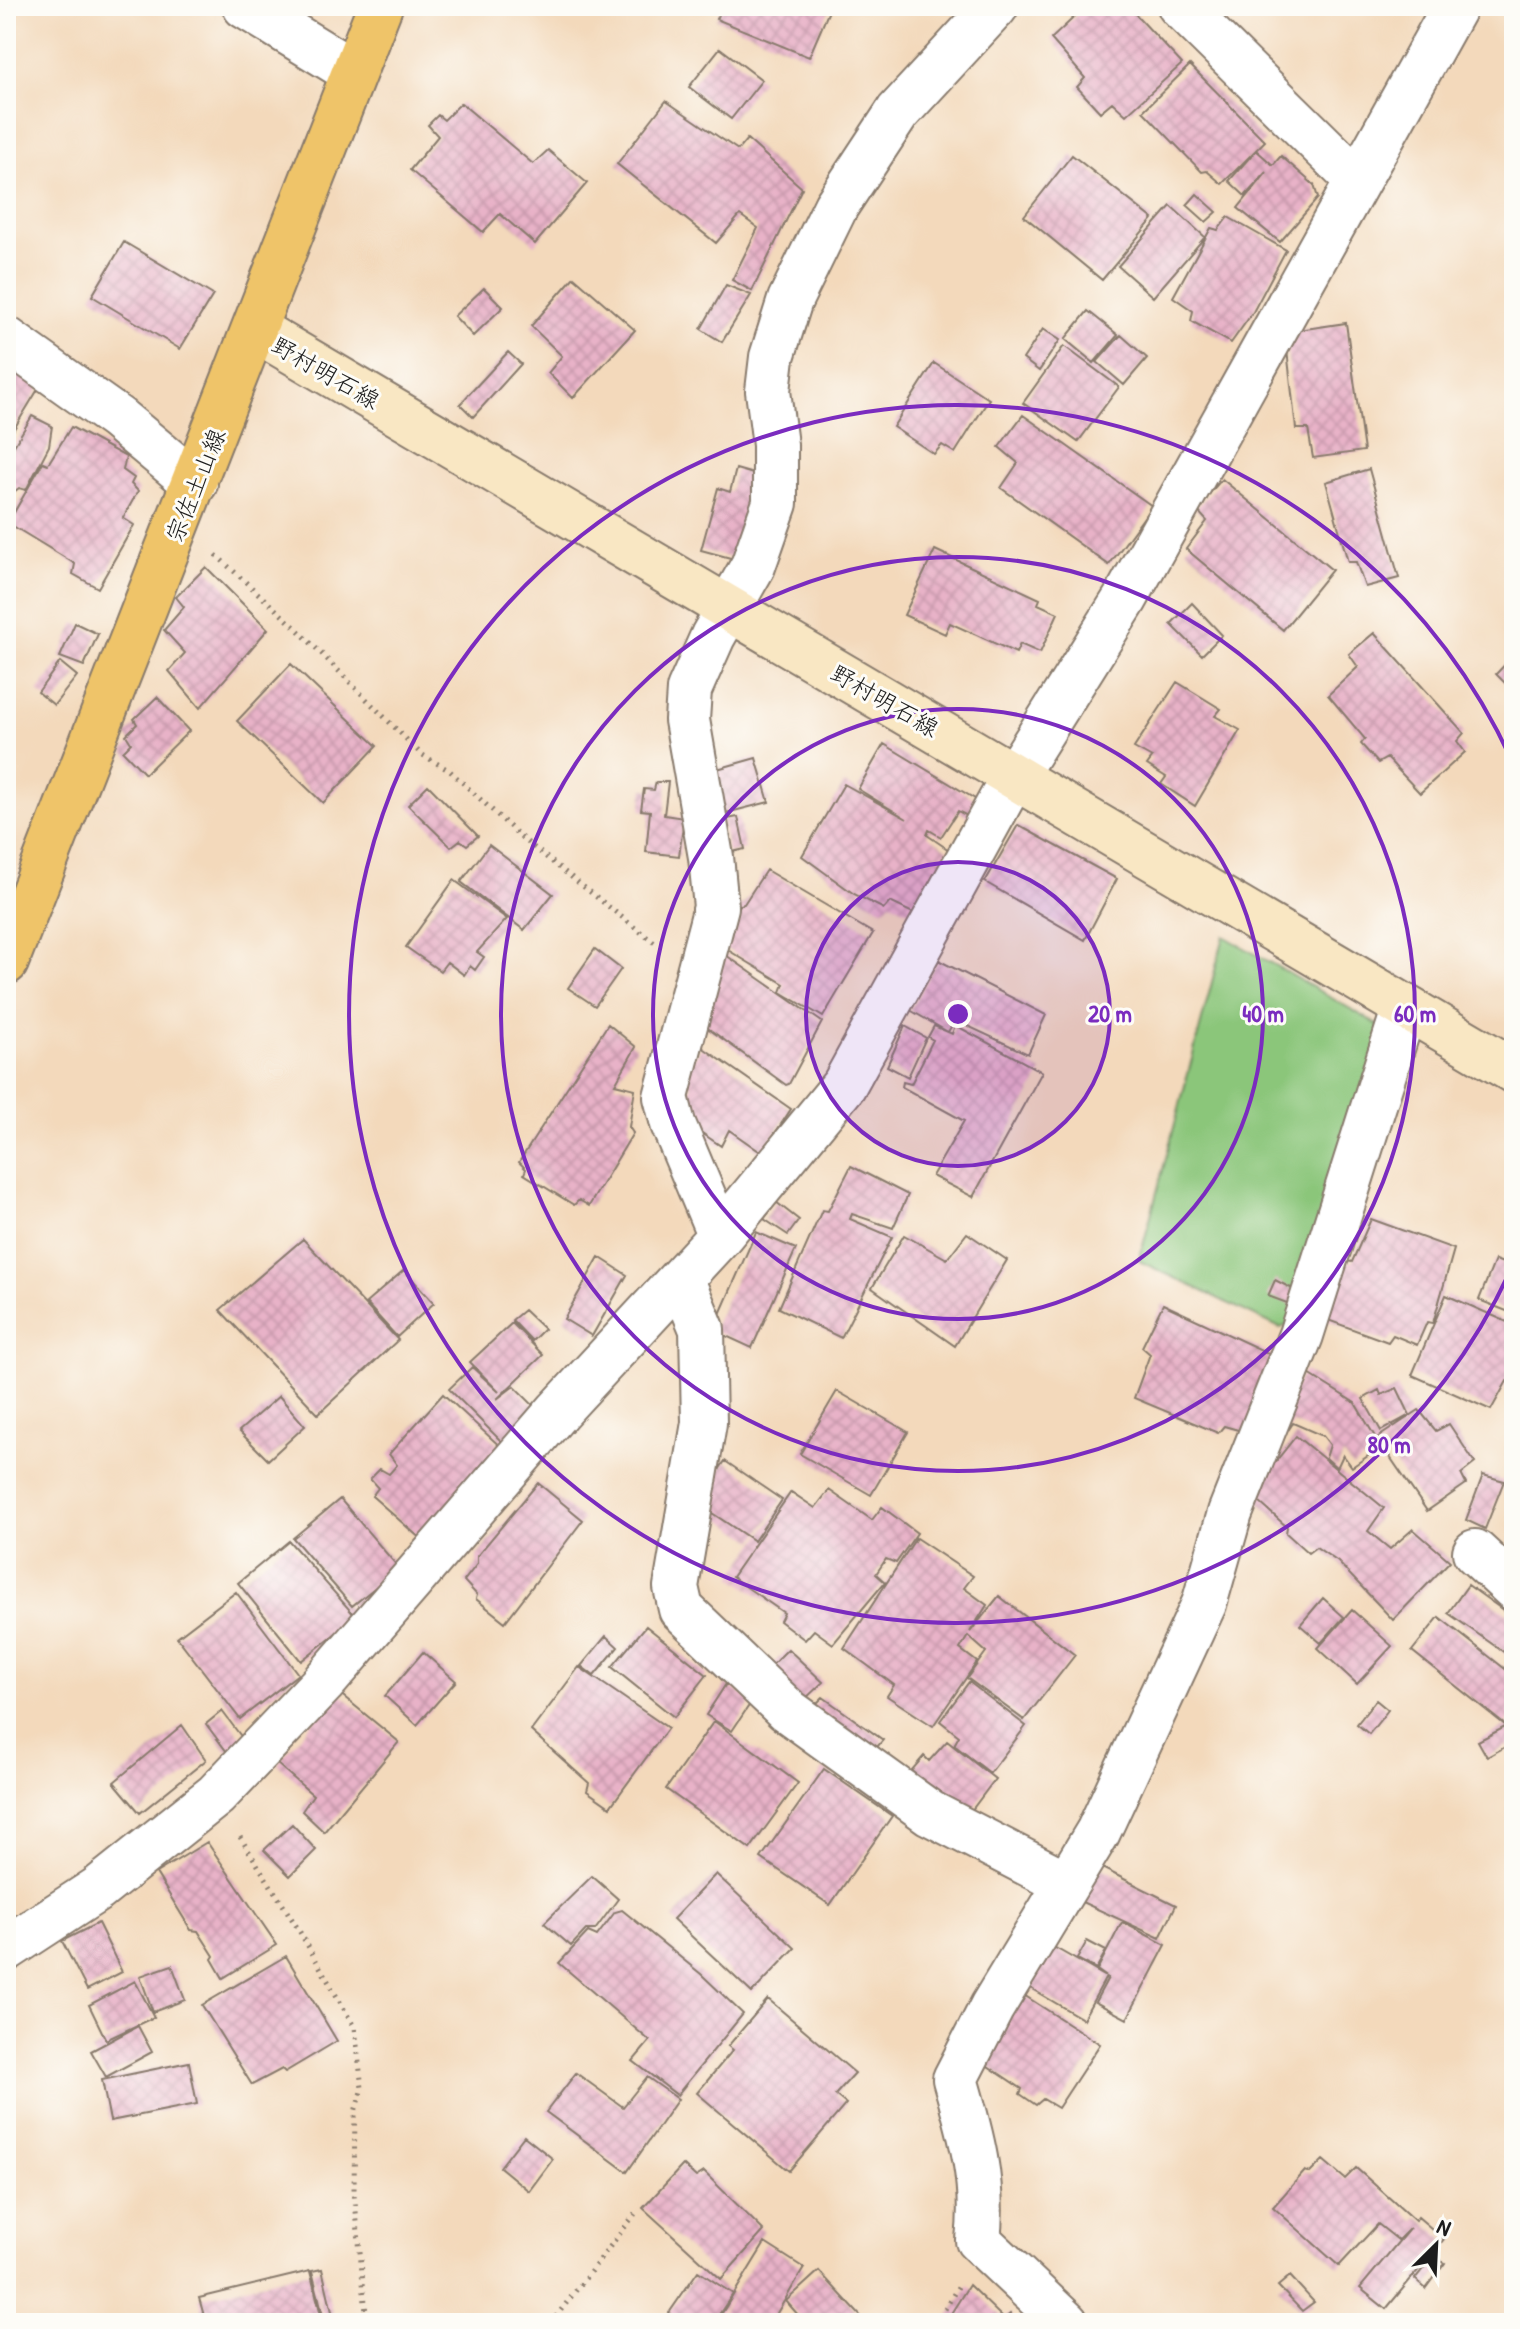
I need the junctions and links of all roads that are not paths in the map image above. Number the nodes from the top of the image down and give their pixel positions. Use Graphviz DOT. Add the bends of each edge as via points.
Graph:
graph roads {
  1 [pos="245,6"];
  2 [pos="380,6"];
  3 [pos="996,6"];
  4 [pos="1180,6"];
  5 [pos="1455,6"];
  6 [pos="353,72"];
  7 [pos="1357,180"];
  8 [pos="256,330"];
  9 [pos="6,339"];
  10 [pos="187,502"];
  11 [pos="730,609"];
  12 [pos="1014,776"];
  13 [pos="6,962"];
  14 [pos="1405,1007"];
  15 [pos="1514,1071"];
  16 [pos="720,1236"];
  17 [pos="681,1278"];
  18 [pos="1475,1552"];
  19 [pos="1514,1588"];
  20 [pos="1066,1883"];
  21 [pos="6,1949"];
  22 [pos="1066,2323"];
  1 -- 6 [label="street"];
  2 -- 6 [label="main road, 宗佐土山線"];
  3 -- 11 [label="street" via="930,74 871,151 836,206 790,300 772,357 768,391 775,503 753,566"];
  4 -- 7 [label="street"];
  5 -- 7 [label="street"];
  6 -- 8 [label="main road, 宗佐土山線"];
  7 -- 12 [label="street" via="1125,599"];
  8 -- 10 [label="main road, 宗佐土山線"];
  8 -- 11 [label="main road, 野村明石線"];
  9 -- 10 [label="street" via="117,418"];
  10 -- 13 [label="main road, 宗佐土山線"];
  11 -- 12 [label="main road, 野村明石線"];
  11 -- 16 [label="street" via="689,690 687,720 716,907 666,1097"];
  12 -- 14 [label="main road, 野村明石線"];
  12 -- 16 [label="street" via="844,1085"];
  14 -- 15 [label="main road, 野村明石線"];
  14 -- 20 [label="street" via="1301,1335 1230,1513 1204,1604 1098,1832"];
  16 -- 17 [label="street"];
  17 -- 20 [label="street" via="702,1329 704,1423 676,1587 681,1609 787,1710 930,1813"];
  17 -- 21 [label="street" via="558,1411 323,1683 216,1795 98,1889"];
  18 -- 19 [label="street"];
  20 -- 22 [label="street" via="955,2079 975,2148 982,2204 978,2240"];
}
